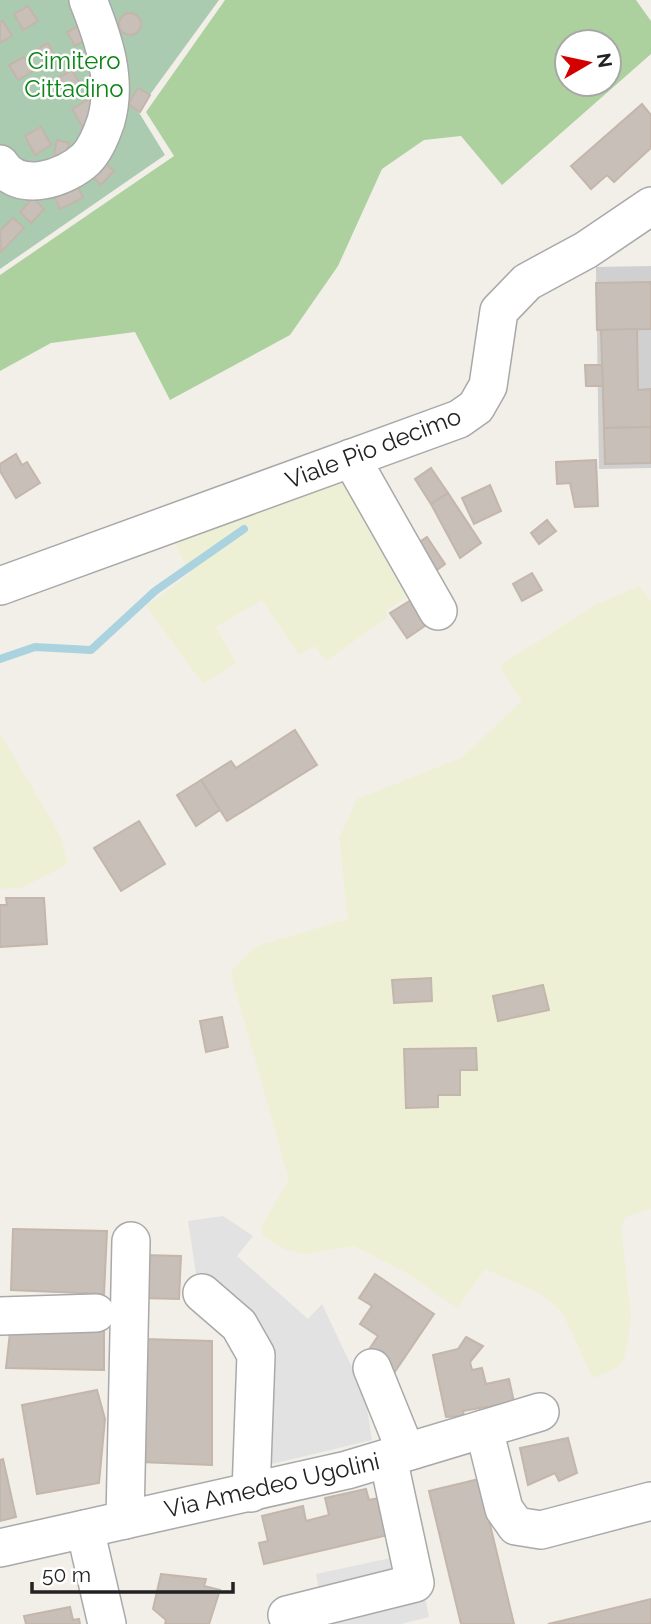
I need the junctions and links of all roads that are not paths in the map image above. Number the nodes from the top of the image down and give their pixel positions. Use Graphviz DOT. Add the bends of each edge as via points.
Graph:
graph roads {
  1 [pos="88,0"];
  2 [pos="0,164"];
  3 [pos="651,206"];
  4 [pos="351,458"];
  5 [pos="0,586"];
  6 [pos="438,611"];
  7 [pos="131,1241"];
  8 [pos="202,1293"];
  9 [pos="96,1313"];
  10 [pos="0,1317"];
  11 [pos="372,1368"];
  12 [pos="540,1412"];
  13 [pos="484,1429"];
  14 [pos="400,1454"];
  15 [pos="251,1493"];
  16 [pos="651,1501"];
  17 [pos="125,1520"];
  18 [pos="85,1529"];
  19 [pos="0,1548"];
  20 [pos="287,1615"];
  21 [pos="107,1624"];
  1 -- 2 [label="street" via="104,40 111,82 106,120 97,142 86,159 39,182 18,179"];
  3 -- 4 [label="street, Viale Pio decimo" via="586,250 527,282 499,311 488,386 476,407 459,419"];
  4 -- 5 [label="street, Viale Pio decimo"];
  4 -- 6 [label="street"];
  7 -- 17 [label="street"];
  8 -- 15 [label="street" via="239,1325 256,1355"];
  9 -- 10 [label="street"];
  11 -- 14 [label="street" via="402,1442"];
  12 -- 13 [label="street, Via Amedeo Ugolini"];
  13 -- 14 [label="street, Via Amedeo Ugolini"];
  13 -- 16 [label="street" via="504,1509 516,1526 541,1530"];
  14 -- 15 [label="street, Via Amedeo Ugolini"];
  14 -- 20 [label="street" via="415,1583"];
  15 -- 17 [label="street, Via Amedeo Ugolini"];
  17 -- 18 [label="street, Via Amedeo Ugolini"];
  18 -- 19 [label="street, Via Amedeo Ugolini"];
  18 -- 21 [label="street"];
}
